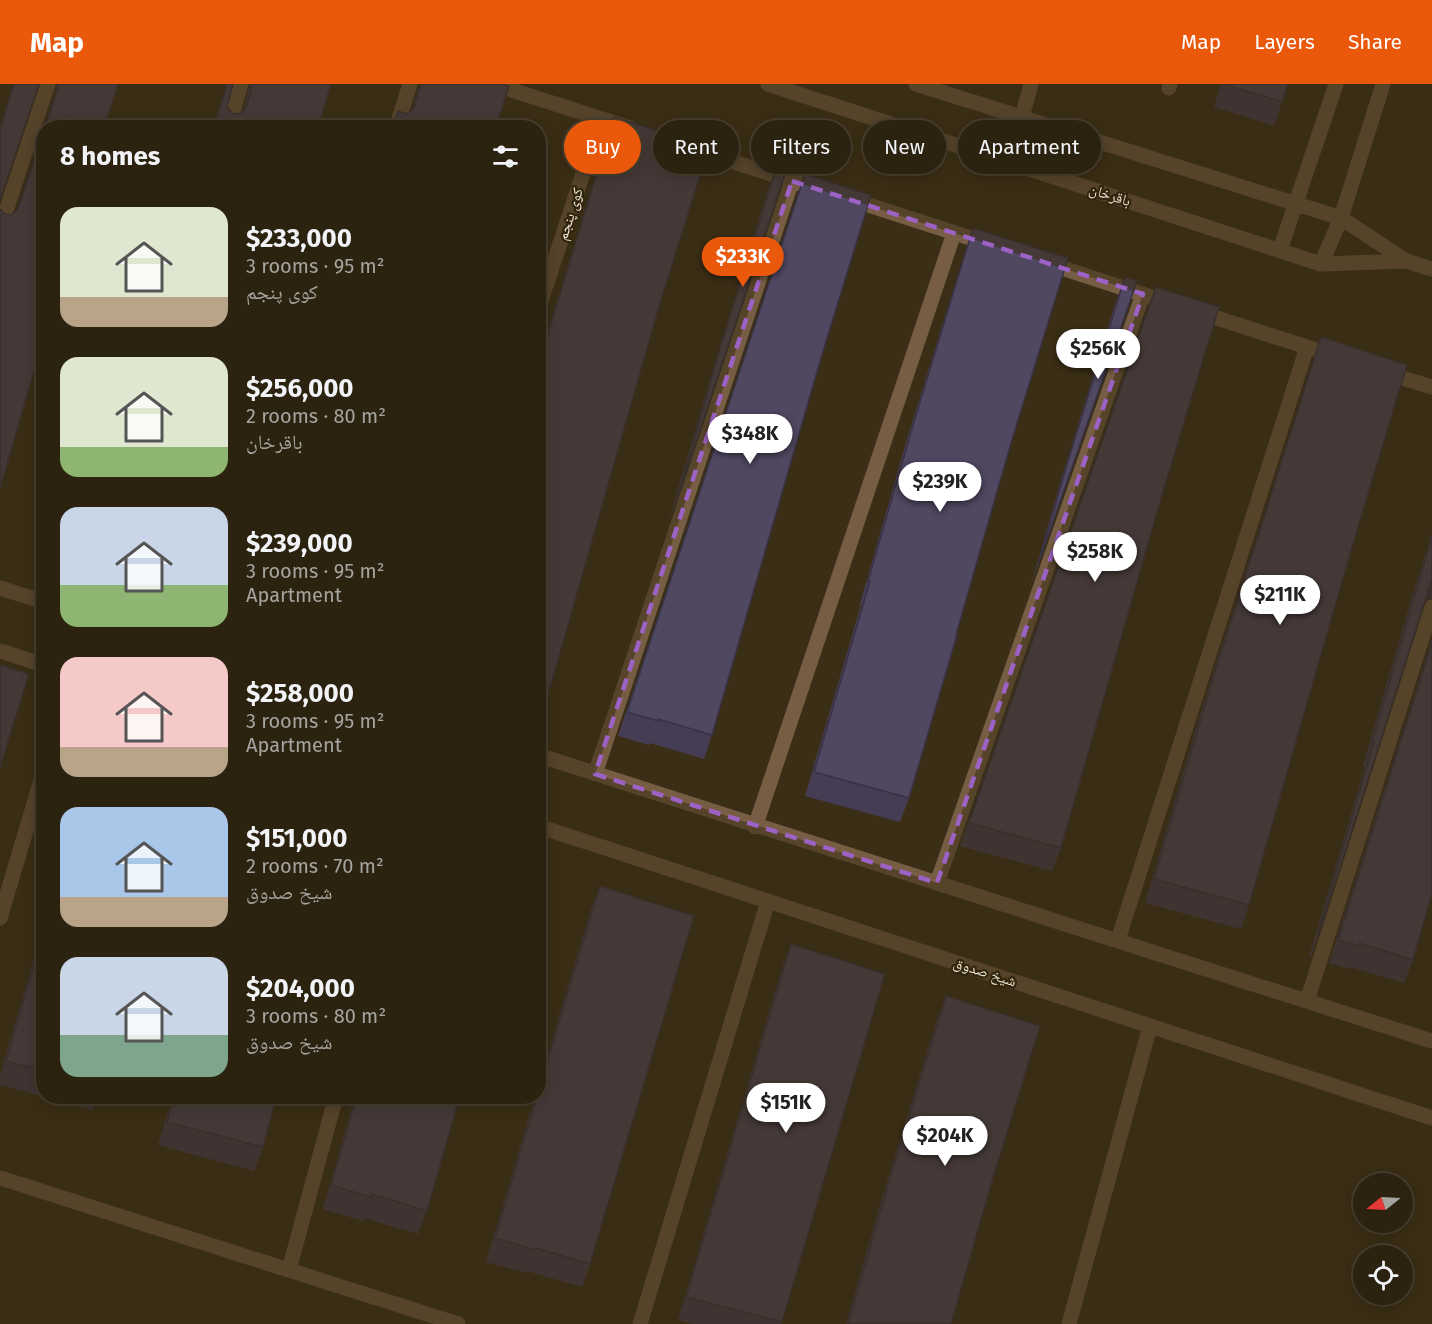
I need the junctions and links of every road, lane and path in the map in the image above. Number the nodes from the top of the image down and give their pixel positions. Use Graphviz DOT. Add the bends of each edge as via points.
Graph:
graph roads {
  1 [pos="48,84"];
  2 [pos="241,84"];
  3 [pos="410,84"];
  4 [pos="493,84"];
  5 [pos="768,84"];
  6 [pos="916,84"];
  7 [pos="1031,84"];
  8 [pos="1336,84"];
  9 [pos="1383,84"];
  10 [pos="1022,117"];
  11 [pos="601,119"];
  12 [pos="36,120"];
  13 [pos="36,120"];
  14 [pos="230,120"];
  15 [pos="399,120"];
  16 [pos="646,134"];
  17 [pos="739,163"];
  18 [pos="792,181"];
  19 [pos="1297,203"];
  20 [pos="1341,218"];
  21 [pos="0,229"];
  22 [pos="954,233"];
  23 [pos="999,248"];
  24 [pos="1280,250"];
  25 [pos="1032,258"];
  26 [pos="1406,261"];
  27 [pos="1321,264"];
  28 [pos="1432,269"];
  29 [pos="546,286"];
  30 [pos="1143,294"];
  31 [pos="1307,347"];
  32 [pos="1432,387"];
  33 [pos="0,588"];
  34 [pos="36,599"];
  35 [pos="1432,607"];
  36 [pos="0,651"];
  37 [pos="36,663"];
  38 [pos="546,758"];
  39 [pos="595,774"];
  40 [pos="36,797"];
  41 [pos="755,827"];
  42 [pos="546,829"];
  43 [pos="937,883"];
  44 [pos="768,901"];
  45 [pos="0,918"];
  46 [pos="1118,940"];
  47 [pos="1307,1001"];
  48 [pos="1150,1026"];
  49 [pos="1432,1041"];
  50 [pos="334,1104"];
  51 [pos="1432,1118"];
  52 [pos="0,1178"];
  53 [pos="288,1270"];
  54 [pos="458,1324"];
  55 [pos="640,1324"];
  56 [pos="1069,1324"];
  1 -- 13 [label="street"];
  2 -- 14 [label="street"];
  3 -- 15 [label="street"];
  4 -- 11 [label="street"];
  5 -- 24 [label="street, باقرخان"];
  6 -- 10 [label="street"];
  7 -- 10 [label="street"];
  8 -- 19 [label="street"];
  9 -- 20 [label="street"];
  10 -- 19 [label="street"];
  11 -- 16 [label="street"];
  11 -- 29 [label="street, کوی پنجم"];
  12 -- 21 [label="street"];
  17 -- 18 [label="street"];
  18 -- 22 [label="street"];
  18 -- 39 [label="street"];
  19 -- 20 [label="street"];
  19 -- 24 [label="street"];
  20 -- 26 [label="street"];
  20 -- 27 [label="street"];
  22 -- 23 [label="street"];
  22 -- 41 [label="street"];
  24 -- 27 [label="street, باقرخان"];
  25 -- 30 [label="street"];
  26 -- 27 [label="street, باقرخان"];
  26 -- 28 [label="street"];
  30 -- 31 [label="street"];
  30 -- 43 [label="street"];
  31 -- 32 [label="street"];
  31 -- 46 [label="street"];
  33 -- 34 [label="street"];
  35 -- 47 [label="street"];
  36 -- 37 [label="street"];
  38 -- 39 [label="street"];
  39 -- 41 [label="street"];
  40 -- 45 [label="street"];
  41 -- 43 [label="street"];
  42 -- 44 [label="street, شیخ صدوق"];
  43 -- 46 [label="street"];
  44 -- 48 [label="street, شیخ صدوق"];
  44 -- 55 [label="street"];
  46 -- 47 [label="street"];
  47 -- 49 [label="street"];
  48 -- 51 [label="street, شیخ صدوق"];
  48 -- 56 [label="street"];
  50 -- 53 [label="street"];
  52 -- 53 [label="street"];
  53 -- 54 [label="street"];
}
